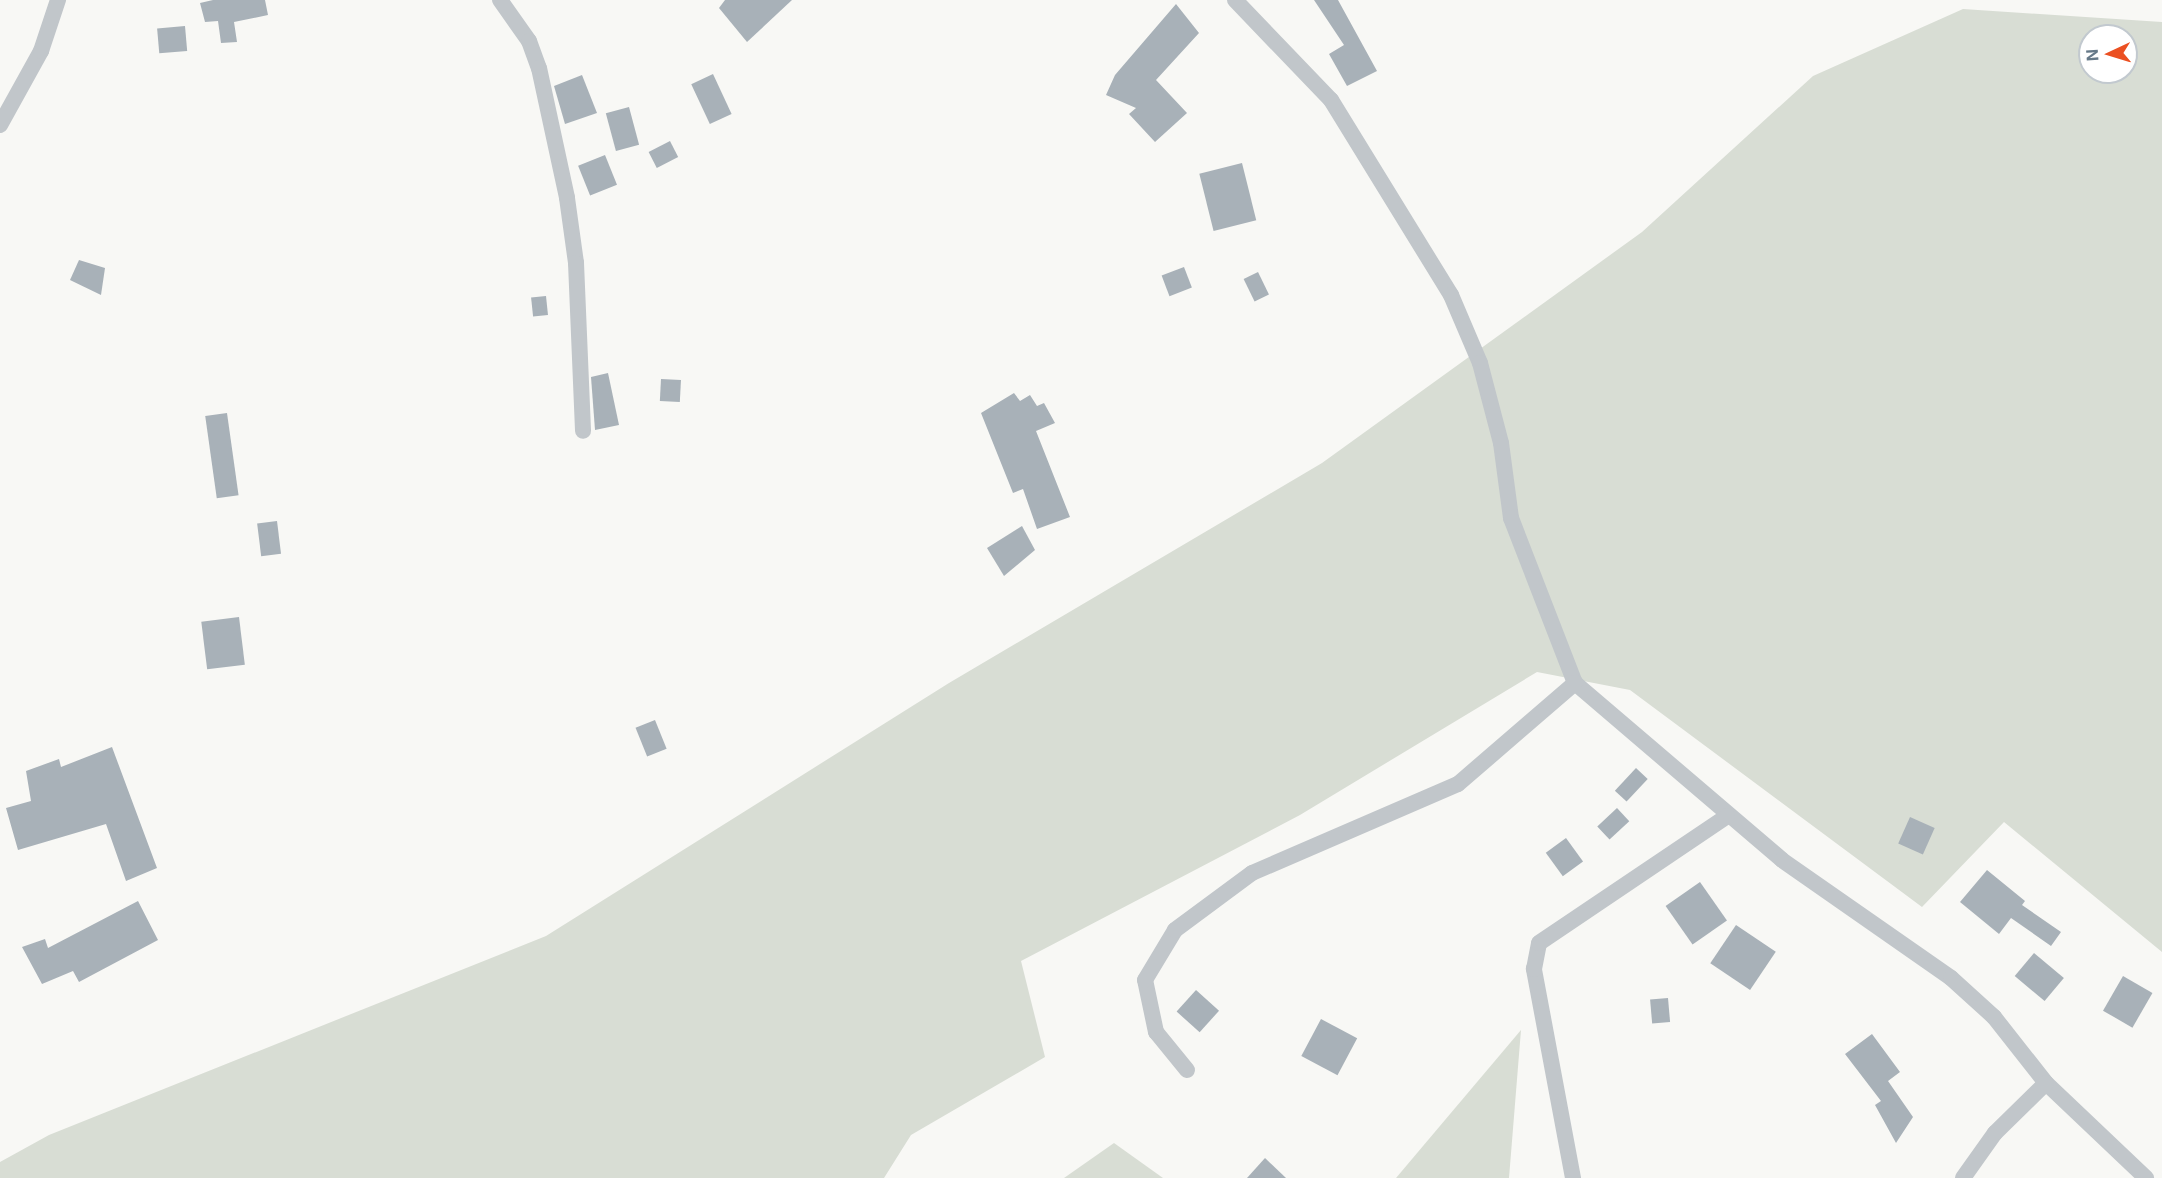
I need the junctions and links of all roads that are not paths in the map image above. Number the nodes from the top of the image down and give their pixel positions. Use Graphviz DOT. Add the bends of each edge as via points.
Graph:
graph roads {
  1 [pos="58,0"];
  2 [pos="500,0"];
  3 [pos="1235,0"];
  4 [pos="0,125"];
  5 [pos="583,432"];
  6 [pos="1575,683"];
  7 [pos="1727,816"];
  8 [pos="1187,1070"];
  9 [pos="2046,1083"];
  10 [pos="1573,1178"];
  11 [pos="1963,1178"];
  12 [pos="2146,1178"];
  1 -- 4 [label="street" via="41,51"];
  2 -- 5 [label="street" via="529,41 539,68 567,198 576,263"];
  3 -- 6 [label="street" via="1331,100 1451,295 1480,363 1501,443 1504,489 1511,518"];
  6 -- 7 [label="street"];
  6 -- 8 [label="street" via="1458,784 1252,873 1175,930 1145,980 1155,1032"];
  7 -- 9 [label="street" via="1951,978 1994,1017"];
  7 -- 10 [label="street" via="1539,943 1534,969"];
  9 -- 11 [label="street" via="1995,1133"];
  9 -- 12 [label="street"];
}
